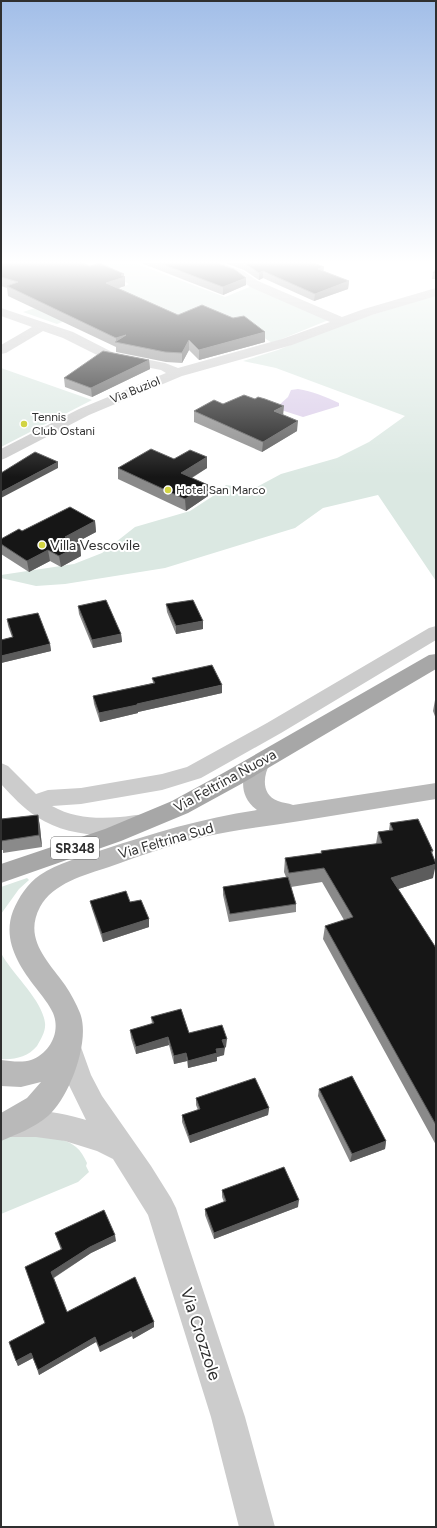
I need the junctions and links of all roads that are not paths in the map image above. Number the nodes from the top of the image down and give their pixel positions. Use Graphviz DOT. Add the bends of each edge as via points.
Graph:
graph roads {
  1 [pos="28,334"];
  2 [pos="63,334"];
  3 [pos="308,334"];
  4 [pos="1,350"];
  5 [pos="177,373"];
  6 [pos="1,455"];
  7 [pos="436,632"];
  8 [pos="436,660"];
  9 [pos="259,763"];
  10 [pos="1,771"];
  11 [pos="436,791"];
  12 [pos="33,803"];
  13 [pos="300,812"];
  14 [pos="149,820"];
  15 [pos="1,874"];
  16 [pos="68,1041"];
  17 [pos="1,1073"];
  18 [pos="4,1125"];
  19 [pos="122,1151"];
  20 [pos="257,1527"];
  1 -- 4 [label="street"];
  2 -- 5 [label="street" via="110,356 165,367"];
  3 -- 5 [label="street, Via Buziol"];
  5 -- 6 [label="street, Via Buziol" via="84,412"];
  7 -- 12 [label="street" via="194,773 162,782 81,796 48,798"];
  8 -- 9 [label="main road, Via Feltrina Nuova / SR348"];
  9 -- 13 [label="main road, Via Feltrina Sud" via="253,779 261,801 271,808"];
  9 -- 14 [label="main road, Via Feltrina Nuova / SR348" via="200,797"];
  10 -- 12 [label="street"];
  11 -- 13 [label="main road, Via Feltrina Sud"];
  12 -- 14 [label="street" via="56,818 81,825 108,826"];
  13 -- 16 [label="main road, Via Feltrina Sud" via="221,825 157,841 60,876 39,890 24,918 23,942 27,954 65,1009 69,1024"];
  14 -- 15 [label="main road, Via Feltrina Nuova / SR348"];
  16 -- 17 [label="main road" via="57,1057 42,1069 24,1075"];
  16 -- 18 [label="main road, Via Feltrina Sud" via="60,1074 50,1095 32,1112"];
  16 -- 19 [label="street, Via Crozzole" via="73,1064 87,1097"];
  18 -- 19 [label="street, Via Crozzole" via="45,1125 70,1129 104,1139"];
  19 -- 20 [label="street, Via Crozzole" via="161,1208 228,1416"];
}
